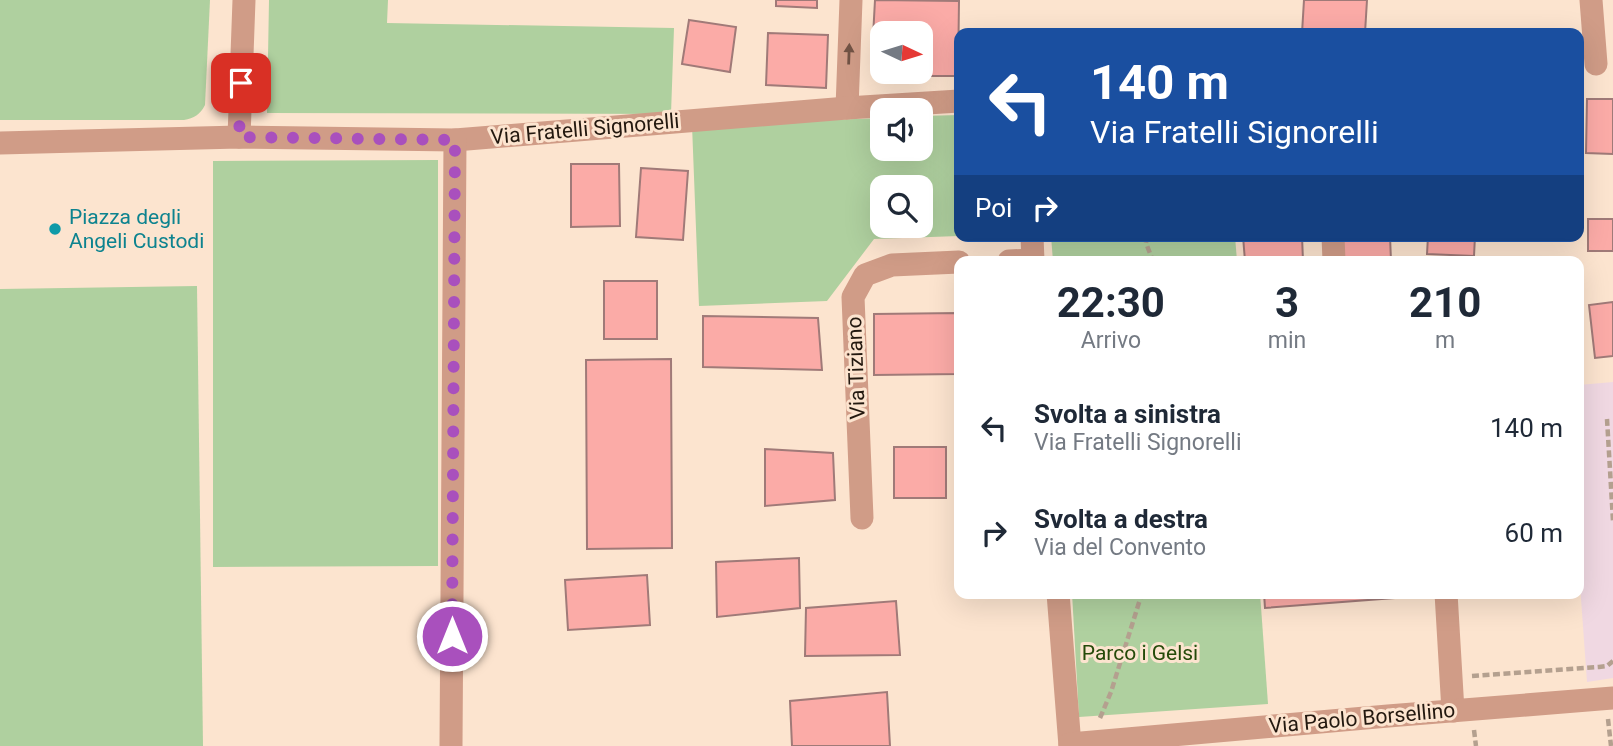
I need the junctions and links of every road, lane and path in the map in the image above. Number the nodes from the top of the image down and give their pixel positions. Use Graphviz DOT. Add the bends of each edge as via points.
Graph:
graph roads {
  1 [pos="244,0"];
  2 [pos="852,0"];
  3 [pos="1591,0"];
  4 [pos="1596,64"];
  5 [pos="954,101"];
  6 [pos="847,108"];
  7 [pos="239,137"];
  8 [pos="455,140"];
  9 [pos="0,143"];
  10 [pos="954,262"];
  11 [pos="1607,419"];
  12 [pos="862,517"];
  13 [pos="1613,521"];
  14 [pos="1059,599"];
  15 [pos="1140,599"];
  16 [pos="1446,599"];
  17 [pos="1613,662"];
  18 [pos="1466,677"];
  19 [pos="1613,698"];
  20 [pos="1453,711"];
  21 [pos="1077,744"];
  22 [pos="451,746"];
  1 -- 7 [label="street"];
  6 -- 2 [label="street, one-way"];
  3 -- 4 [label="street"];
  5 -- 6 [label="street, Via Fratelli Signorelli"];
  6 -- 8 [label="street, Via Fratelli Signorelli"];
  7 -- 8 [label="street, Via Fratelli Signorelli"];
  7 -- 9 [label="street, Via Fratelli Signorelli"];
  8 -- 22 [label="street"];
  10 -- 12 [label="street, Via Tiziano" via="892,265 865,275 853,297"];
  11 -- 13 [label="path"];
  14 -- 21 [label="street"];
  15 -- 21 [label="path" via="1111,692"];
  16 -- 20 [label="street"];
  17 -- 18 [label="path" via="1599,667"];
  19 -- 20 [label="street, Via Paolo Borsellino"];
  20 -- 21 [label="street, Via Paolo Borsellino"];
}
